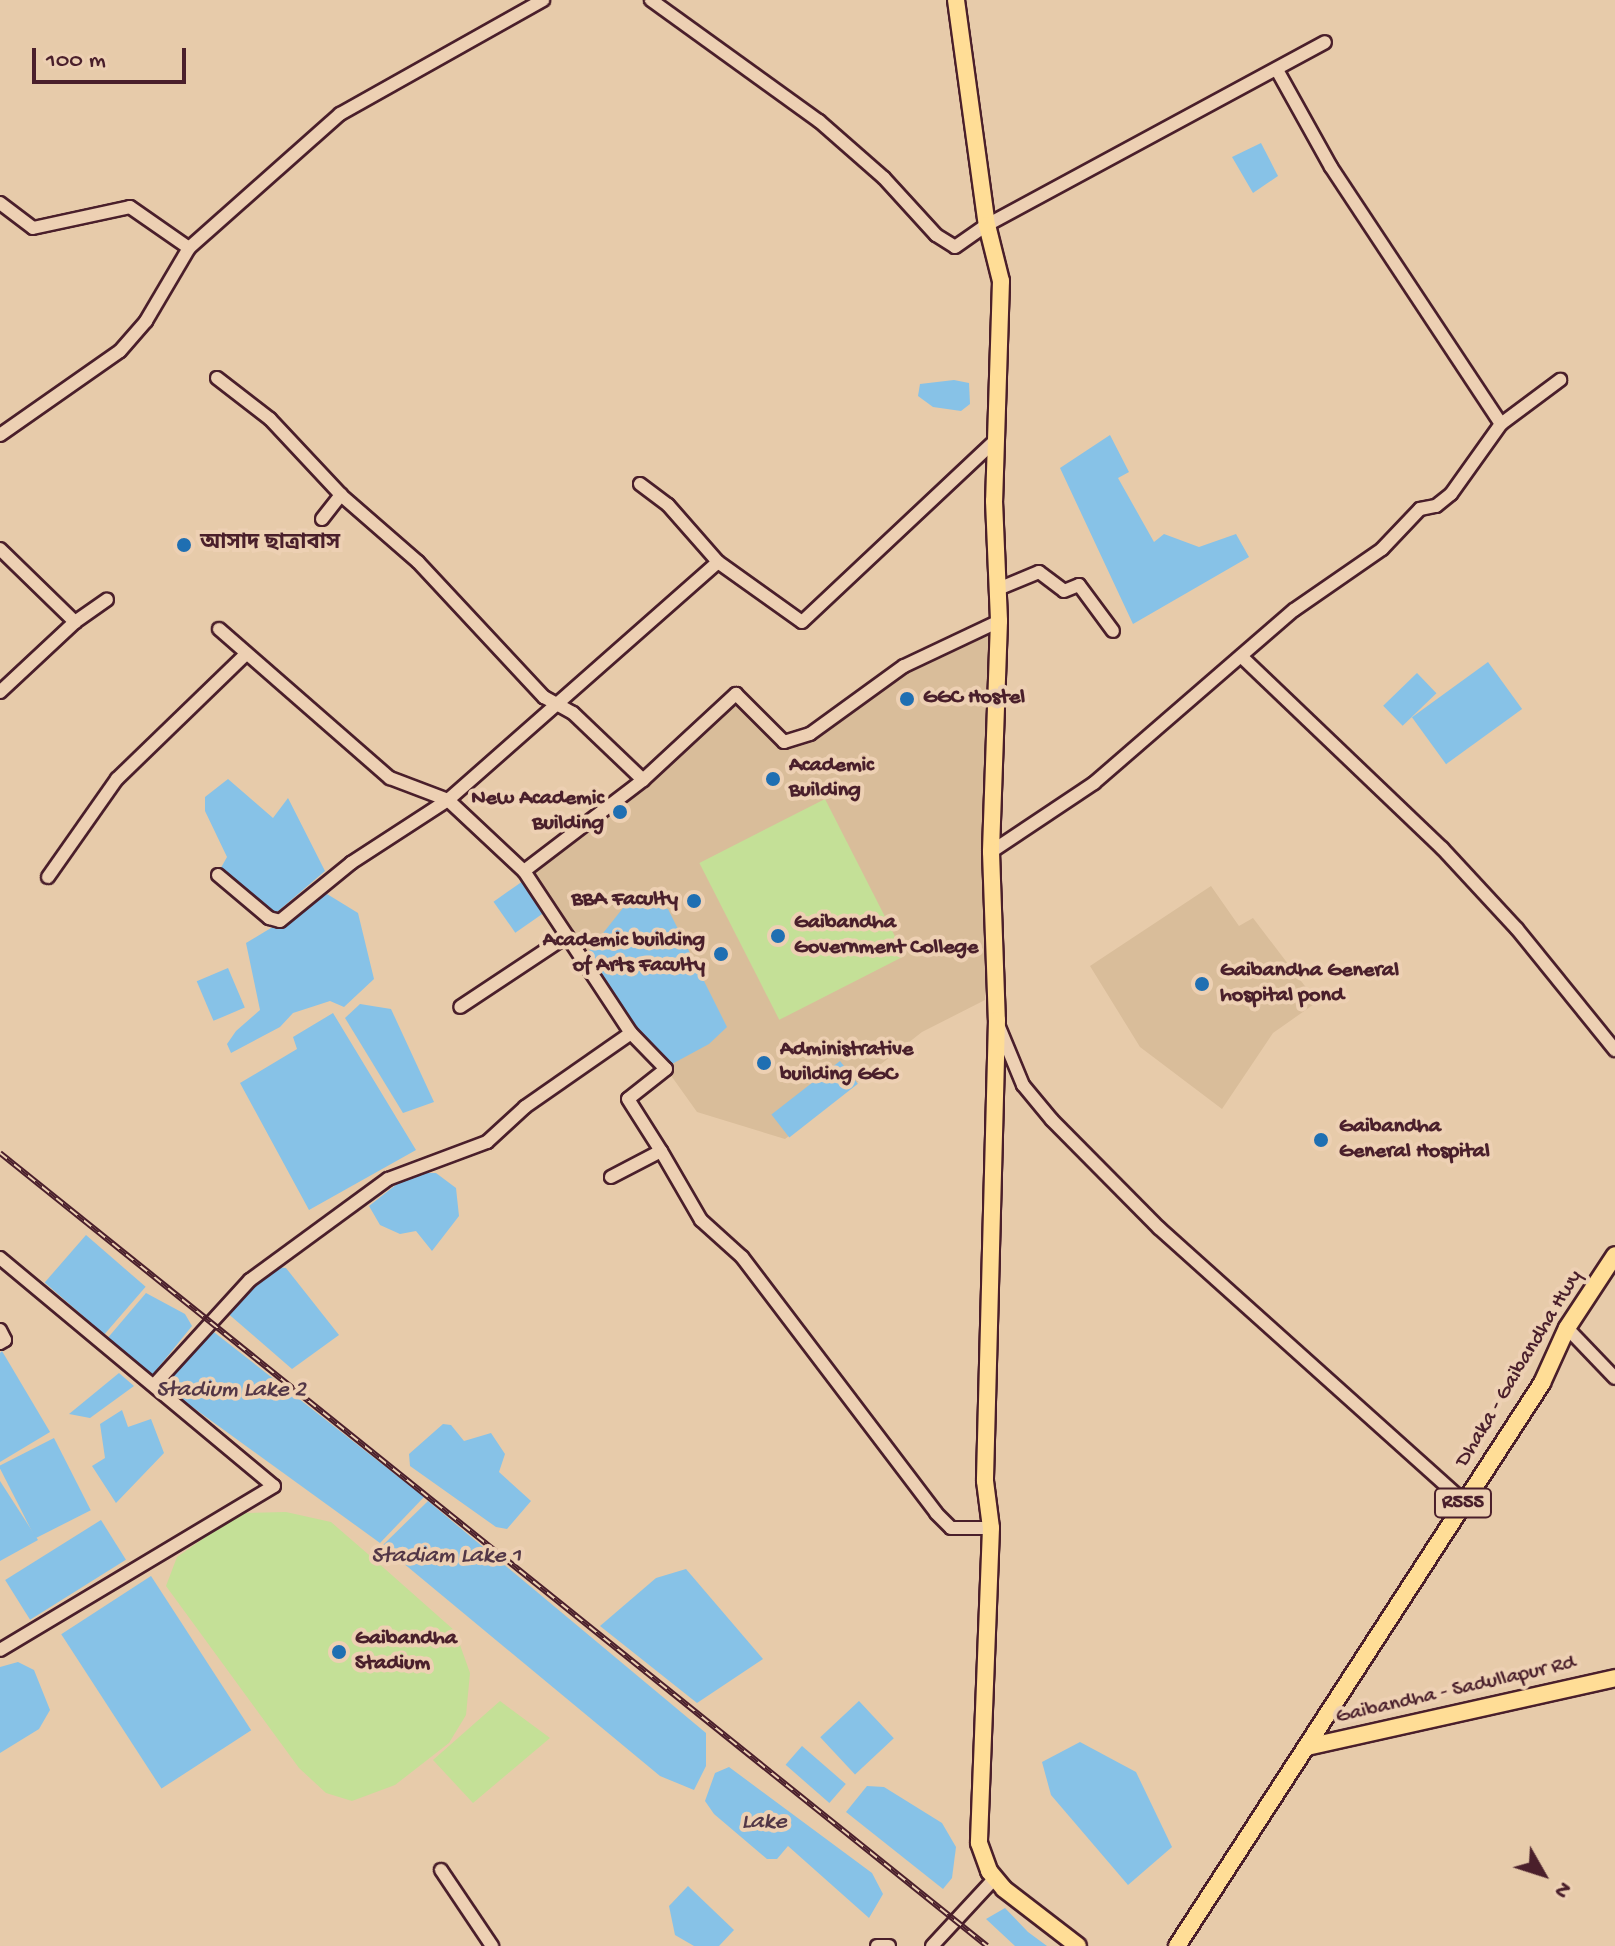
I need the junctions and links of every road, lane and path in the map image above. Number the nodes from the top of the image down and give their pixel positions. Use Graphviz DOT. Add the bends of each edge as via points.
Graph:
graph roads {
  1 [pos="543,0"];
  2 [pos="651,0"];
  3 [pos="956,0"];
  4 [pos="1325,42"];
  5 [pos="1277,70"];
  6 [pos="0,203"];
  7 [pos="987,225"];
  8 [pos="189,248"];
  9 [pos="217,378"];
  10 [pos="1560,380"];
  11 [pos="1501,424"];
  12 [pos="0,435"];
  13 [pos="996,440"];
  14 [pos="640,484"];
  15 [pos="341,495"];
  16 [pos="322,519"];
  17 [pos="0,549"];
  18 [pos="718,562"];
  19 [pos="998,589"];
  20 [pos="107,600"];
  21 [pos="999,621"];
  22 [pos="75,622"];
  23 [pos="219,629"];
  24 [pos="1113,631"];
  25 [pos="245,655"];
  26 [pos="1243,658"];
  27 [pos="0,692"];
  28 [pos="559,705"];
  29 [pos="643,780"];
  30 [pos="448,800"];
  31 [pos="991,852"];
  32 [pos="524,871"];
  33 [pos="218,875"];
  34 [pos="48,877"];
  35 [pos="567,936"];
  36 [pos="460,1007"];
  37 [pos="997,1020"];
  38 [pos="631,1033"];
  39 [pos="1615,1050"];
  40 [pos="661,1151"];
  41 [pos="611,1177"];
  42 [pos="1615,1257"];
  43 [pos="0,1258"];
  44 [pos="1567,1328"];
  45 [pos="0,1330"];
  46 [pos="0,1343"];
  47 [pos="1615,1378"];
  48 [pos="155,1384"];
  49 [pos="1464,1502"];
  50 [pos="991,1528"];
  51 [pos="0,1650"];
  52 [pos="1615,1678"];
  53 [pos="1307,1747"];
  54 [pos="441,1870"];
  55 [pos="995,1878"];
  56 [pos="492,1946"];
  57 [pos="877,1946"];
  58 [pos="889,1946"];
  59 [pos="932,1946"];
  60 [pos="1078,1946"];
  61 [pos="1177,1946"];
  1 -- 8 [label="street" via="340,114"];
  2 -- 7 [label="street" via="819,121 884,178 936,235 955,247"];
  3 -- 7 [label="main road"];
  4 -- 5 [label="street"];
  5 -- 7 [label="street"];
  5 -- 11 [label="street" via="1331,167"];
  6 -- 8 [label="street" via="33,228 130,207"];
  7 -- 13 [label="main road" via="1001,281"];
  8 -- 12 [label="street" via="146,321 120,351"];
  9 -- 15 [label="street" via="270,419"];
  10 -- 11 [label="street"];
  11 -- 26 [label="street" via="1451,494 1436,506 1420,509 1382,549 1294,610"];
  13 -- 18 [label="street" via="802,622"];
  13 -- 19 [label="main road"];
  14 -- 18 [label="street" via="668,505"];
  15 -- 16 [label="street"];
  15 -- 28 [label="street" via="418,562 544,697"];
  17 -- 22 [label="street"];
  18 -- 28 [label="street"];
  19 -- 21 [label="main road"];
  19 -- 24 [label="street" via="1039,572 1064,591 1079,585"];
  20 -- 22 [label="street"];
  21 -- 29 [label="street" via="904,666 810,734 784,742 736,694"];
  21 -- 31 [label="main road"];
  22 -- 27 [label="street"];
  23 -- 25 [label="street"];
  25 -- 30 [label="street" via="390,778"];
  25 -- 34 [label="street" via="117,779"];
  26 -- 31 [label="street" via="1094,783"];
  26 -- 39 [label="street" via="1442,848 1517,929"];
  28 -- 29 [label="street"];
  28 -- 30 [label="street"];
  29 -- 32 [label="street"];
  30 -- 32 [label="street"];
  30 -- 33 [label="street" via="351,863 280,921 269,918"];
  31 -- 37 [label="main road"];
  32 -- 35 [label="street"];
  35 -- 36 [label="street"];
  35 -- 38 [label="street"];
  37 -- 49 [label="street" via="1023,1085 1052,1120 1159,1228"];
  37 -- 50 [label="main road" via="985,1481"];
  38 -- 40 [label="street" via="666,1069 628,1099"];
  38 -- 48 [label="street" via="525,1107 487,1142 388,1179 250,1280"];
  40 -- 41 [label="street"];
  40 -- 50 [label="street" via="701,1220 742,1257 936,1513 951,1528"];
  42 -- 44 [label="main road, Dhaka - Gaibandha Hwy / R555"];
  43 -- 48 [label="street"];
  44 -- 47 [label="street"];
  44 -- 49 [label="main road, Dhaka - Gaibandha Hwy / R555" via="1542,1383"];
  45 -- 46 [label="street" via="5,1340"];
  48 -- 51 [label="street" via="274,1486"];
  49 -- 53 [label="main road, Dhaka - Gaibandha Hwy / R555"];
  50 -- 55 [label="main road" via="979,1843"];
  52 -- 53 [label="main road, Gaibandha - Sadullapur Rd"];
  53 -- 61 [label="main road, R555"];
  54 -- 56 [label="street"];
  55 -- 59 [label="street"];
  55 -- 60 [label="main road"];
  57 -- 58 [label="street"];
}
